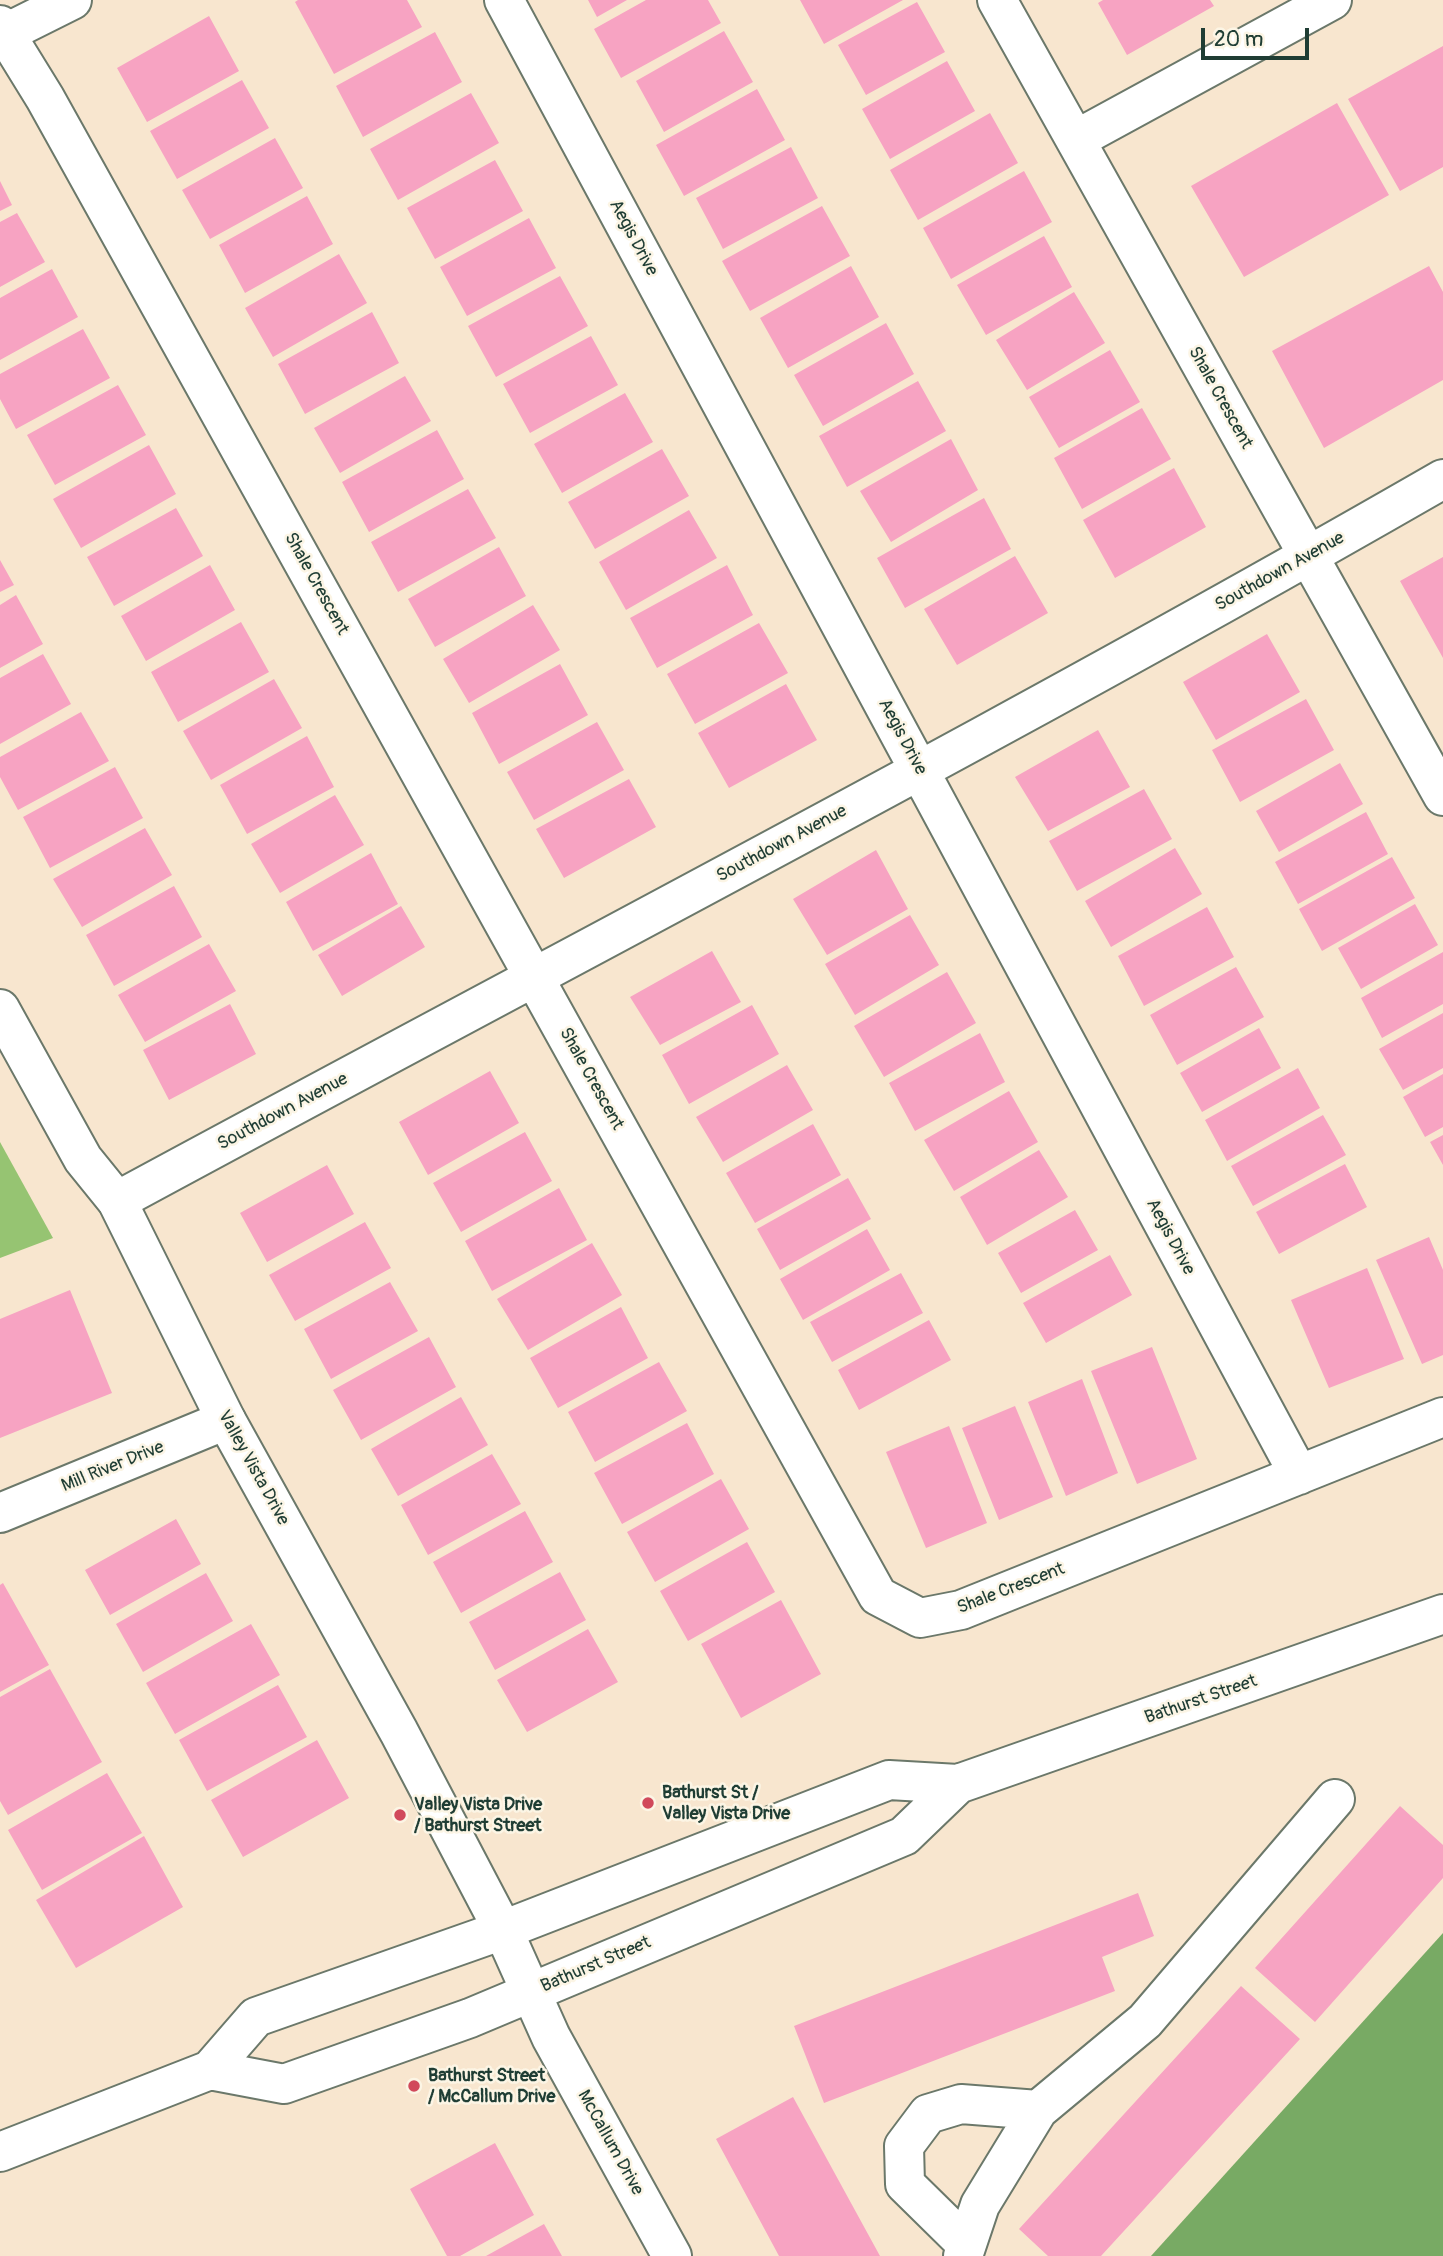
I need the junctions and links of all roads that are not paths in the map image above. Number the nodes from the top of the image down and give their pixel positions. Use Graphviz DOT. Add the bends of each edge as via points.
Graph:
graph roads {
  1 [pos="72,0"];
  2 [pos="504,0"];
  3 [pos="997,0"];
  4 [pos="1332,0"];
  5 [pos="2,31"];
  6 [pos="1077,139"];
  7 [pos="1443,479"];
  8 [pos="1308,556"];
  9 [pos="919,770"];
  10 [pos="1443,796"];
  11 [pos="535,977"];
  12 [pos="0,1009"];
  13 [pos="117,1201"];
  14 [pos="1443,1417"];
  15 [pos="226,1420"];
  16 [pos="1299,1475"];
  17 [pos="0,1513"];
  18 [pos="1443,1614"];
  19 [pos="958,1784"];
  20 [pos="1335,1799"];
  21 [pos="503,1930"];
  22 [pos="530,1993"];
  23 [pos="210,2070"];
  24 [pos="1038,2110"];
  25 [pos="0,2152"];
  26 [pos="964,2249"];
  27 [pos="671,2256"];
  1 -- 5 [label="street"];
  2 -- 9 [label="street, Aegis Drive"];
  3 -- 6 [label="street, Shale Crescent"];
  4 -- 6 [label="street"];
  5 -- 11 [label="street, Shale Crescent" via="45,98"];
  6 -- 8 [label="street, Shale Crescent"];
  7 -- 8 [label="street, Southdown Avenue"];
  8 -- 9 [label="street, Southdown Avenue"];
  8 -- 10 [label="street, Shale Crescent"];
  9 -- 11 [label="street, Southdown Avenue"];
  9 -- 16 [label="street, Aegis Drive"];
  11 -- 13 [label="street, Southdown Avenue"];
  11 -- 16 [label="street, Shale Crescent" via="877,1596 920,1618 961,1610"];
  12 -- 13 [label="street, Valley Vista Drive" via="83,1159"];
  13 -- 15 [label="street, Valley Vista Drive"];
  14 -- 16 [label="street, Shale Crescent"];
  15 -- 17 [label="street, Mill River Drive"];
  15 -- 21 [label="street, Valley Vista Drive"];
  18 -- 19 [label="street, Bathurst Street"];
  19 -- 21 [label="street, Bathurst Street" via="889,1780"];
  19 -- 22 [label="street, Bathurst Street" via="904,1836"];
  20 -- 24 [label="street" via="1145,2021"];
  21 -- 22 [label="street, Valley Vista Drive"];
  21 -- 23 [label="street, Bathurst Street" via="256,2017"];
  22 -- 23 [label="street, Bathurst Street" via="284,2084"];
  22 -- 27 [label="street, McCallum Drive"];
  23 -- 25 [label="street, Bathurst Street"];
  24 -- 26 [label="street" via="992,2183"];
  24 -- 26 [label="street" via="961,2104 928,2115 904,2146 905,2184"];
}
